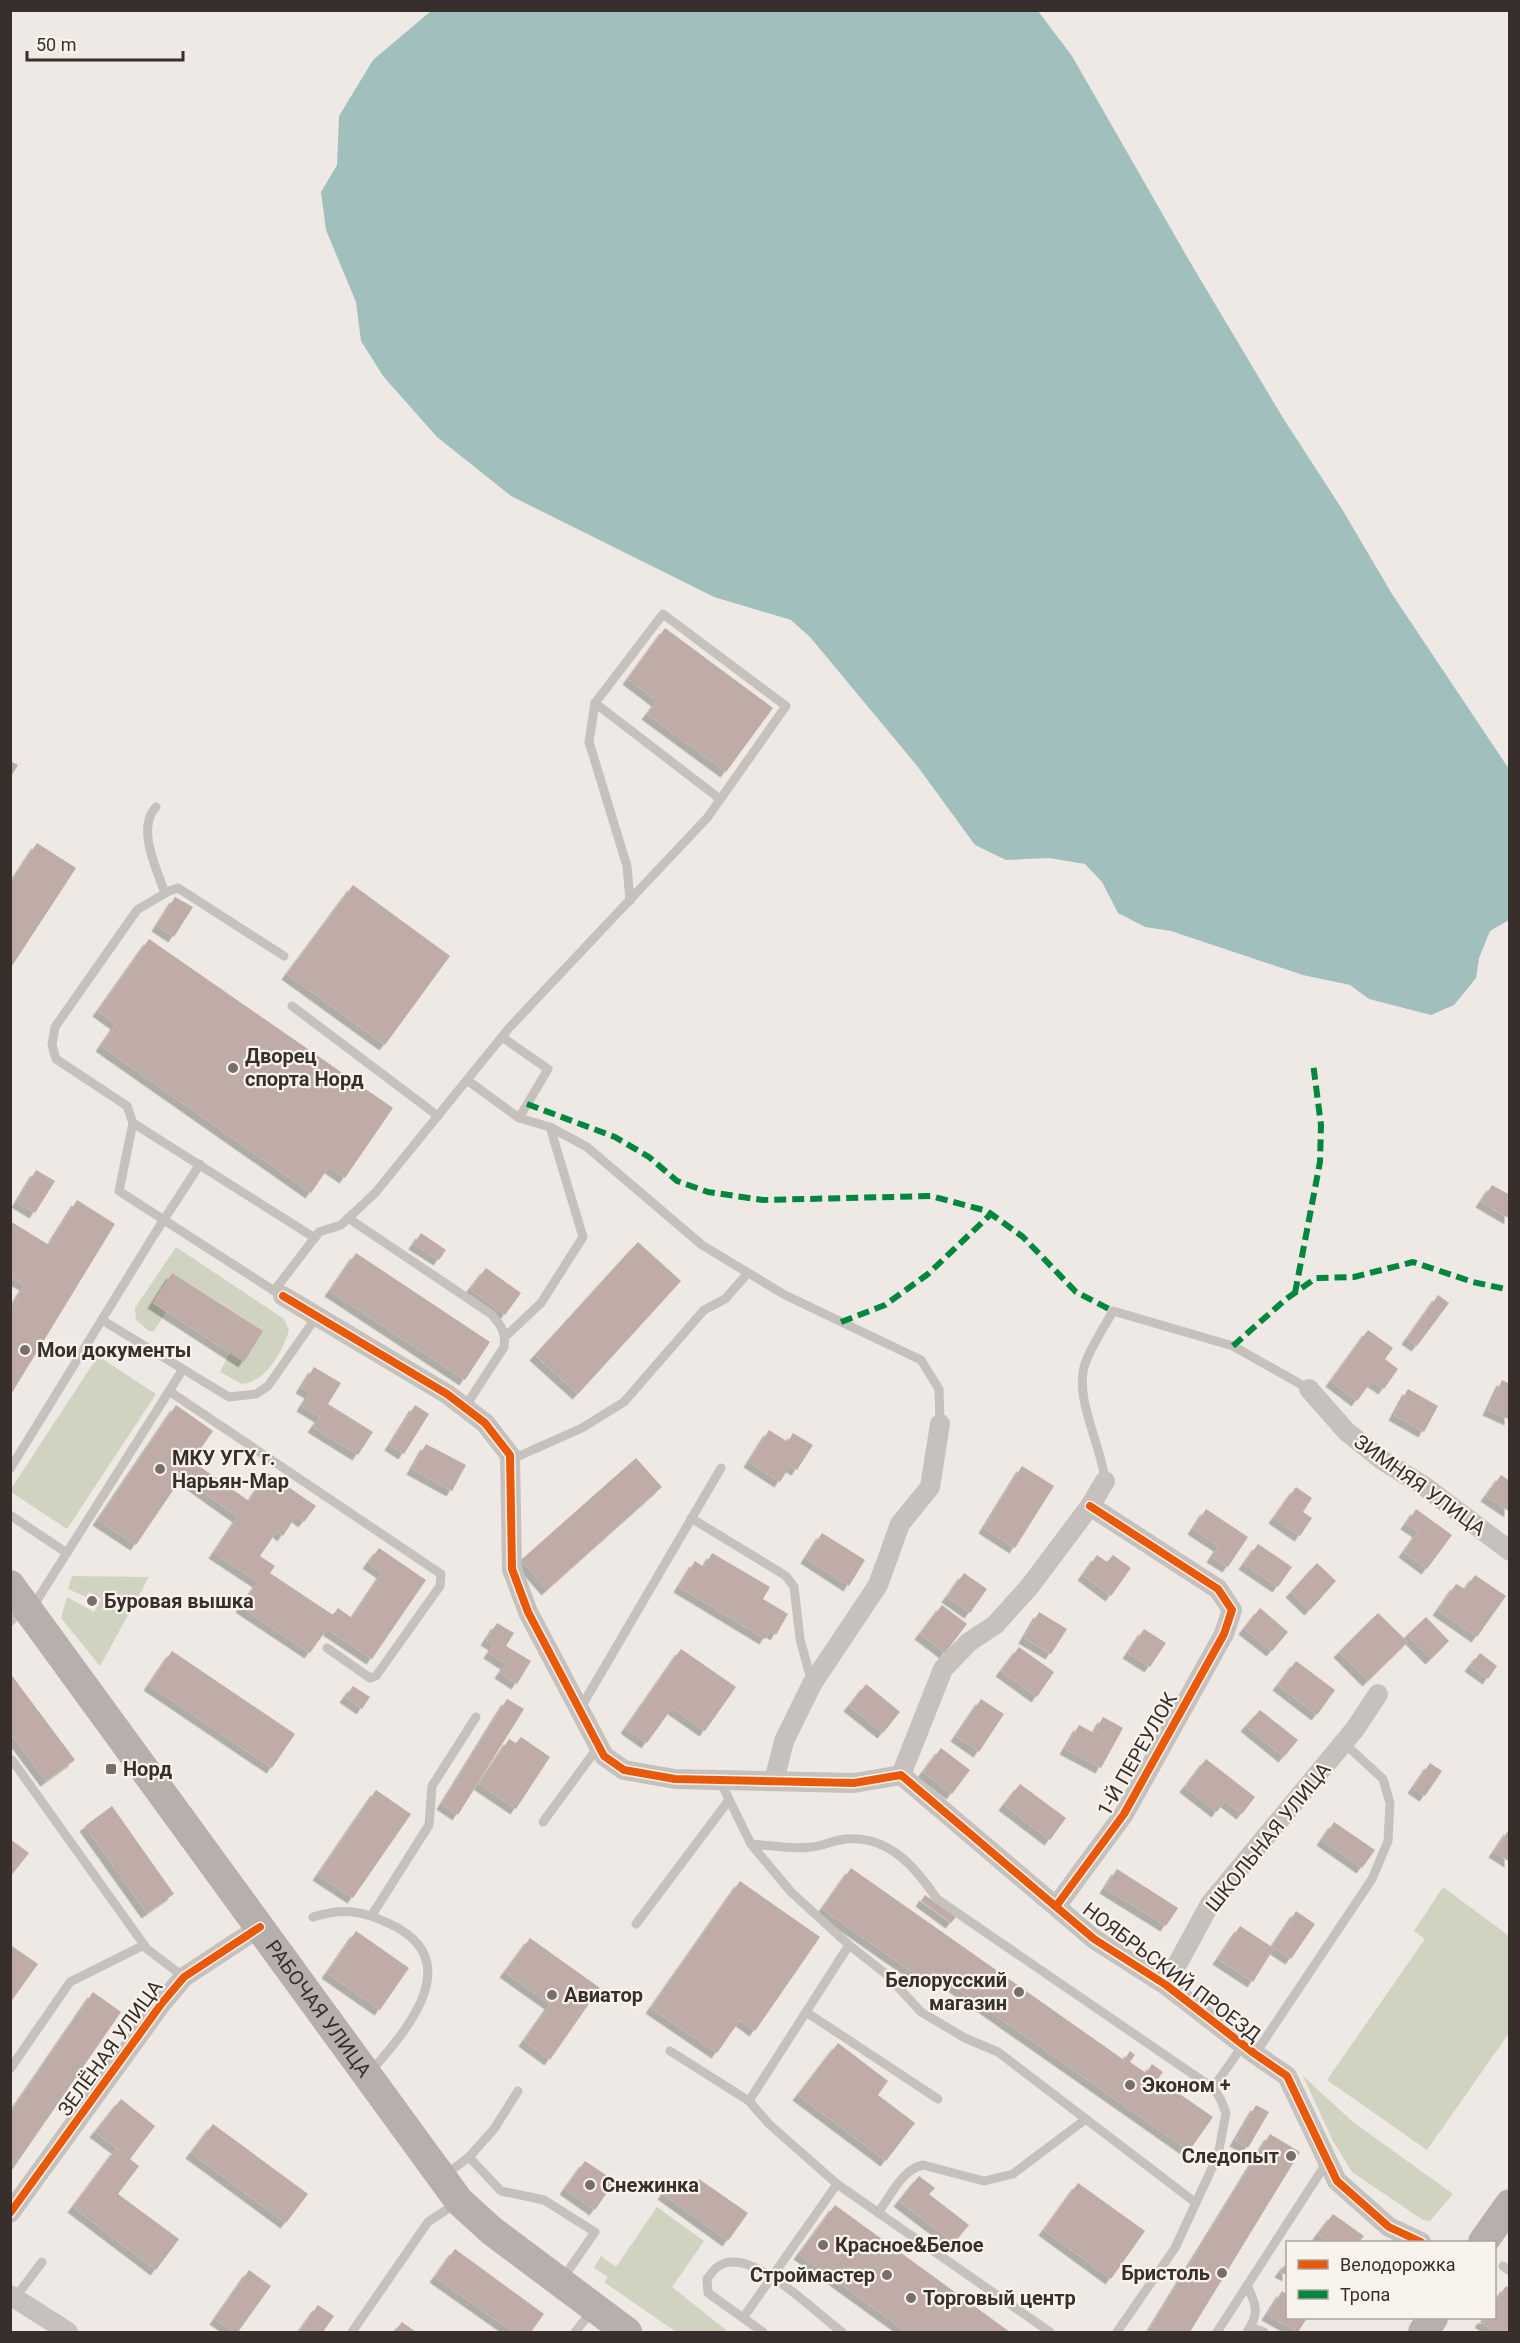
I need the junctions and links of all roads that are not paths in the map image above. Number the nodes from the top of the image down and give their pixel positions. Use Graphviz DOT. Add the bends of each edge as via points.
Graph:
graph roads {
  1 [pos="595,703"];
  2 [pos="720,799"];
  3 [pos="156,807"];
  4 [pos="165,893"];
  5 [pos="630,902"];
  6 [pos="284,956"];
  7 [pos="292,1006"];
  8 [pos="502,1037"];
  9 [pos="467,1080"];
  10 [pos="438,1116"];
  11 [pos="519,1118"];
  12 [pos="133,1123"];
  13 [pos="550,1127"];
  14 [pos="200,1164"];
  15 [pos="348,1218"];
  16 [pos="164,1220"];
  17 [pos="315,1238"];
  18 [pos="748,1273"];
  19 [pos="279,1294"];
  20 [pos="317,1316"];
  21 [pos="102,1320"];
  22 [pos="506,1336"];
  23 [pos="183,1369"];
  24 [pos="1310,1389"];
  25 [pos="169,1391"];
  26 [pos="465,1407"];
  27 [pos="940,1424"];
  28 [pos="510,1460"];
  29 [pos="721,1468"];
  30 [pos="10,1469"];
  31 [pos="1105,1481"];
  32 [pos="1090,1506"];
  33 [pos="10,1515"];
  34 [pos="692,1518"];
  35 [pos="1508,1548"];
  36 [pos="67,1552"];
  37 [pos="19,1606"];
  38 [pos="327,1648"];
  39 [pos="812,1684"];
  40 [pos="1378,1694"];
  41 [pos="580,1709"];
  42 [pos="476,1717"];
  43 [pos="1344,1743"];
  44 [pos="598,1746"];
  45 [pos="11,1760"];
  46 [pos="901,1775"];
  47 [pos="720,1781"];
  48 [pos="774,1781"];
  49 [pos="729,1800"];
  50 [pos="543,1822"];
  51 [pos="751,1844"];
  52 [pos="1057,1905"];
  53 [pos="372,1915"];
  54 [pos="313,1917"];
  55 [pos="636,1924"];
  56 [pos="260,1927"];
  57 [pos="144,1945"];
  58 [pos="849,1945"];
  59 [pos="184,1977"];
  60 [pos="1166,1985"];
  61 [pos="806,2012"];
  62 [pos="1249,2049"];
  63 [pos="670,2051"];
  64 [pos="10,2069"];
  65 [pos="367,2075"];
  66 [pos="1213,2088"];
  67 [pos="518,2091"];
  68 [pos="938,2099"];
  69 [pos="749,2101"];
  70 [pos="1086,2119"];
  71 [pos="469,2157"];
  72 [pos="1327,2162"];
  73 [pos="441,2177"];
  74 [pos="837,2184"];
  75 [pos="459,2201"];
  76 [pos="1196,2203"];
  77 [pos="1509,2204"];
  78 [pos="10,2213"];
  79 [pos="878,2213"];
  80 [pos="1419,2241"];
  81 [pos="1484,2241"];
  82 [pos="42,2262"];
  83 [pos="772,2278"];
  84 [pos="560,2283"];
  85 [pos="1247,2285"];
  86 [pos="13,2297"];
  87 [pos="594,2309"];
  88 [pos="743,2318"];
  89 [pos="1248,2330"];
  90 [pos="68,2332"];
  91 [pos="352,2332"];
  92 [pos="575,2332"];
  93 [pos="627,2332"];
  94 [pos="763,2332"];
  95 [pos="842,2332"];
  96 [pos="1050,2332"];
  97 [pos="1117,2332"];
  98 [pos="1217,2332"];
  99 [pos="1264,2332"];
  1 -- 2 [label="lane"];
  1 -- 2 [label="lane" via="663,614 786,706"];
  1 -- 5 [label="lane" via="589,742 627,866"];
  2 -- 5 [label="lane"];
  3 -- 4 [label="lane" via="147,822 148,833"];
  4 -- 6 [label="lane" via="178,888"];
  4 -- 12 [label="lane" via="137,910 55,1027 52,1045 56,1059 127,1106"];
  5 -- 8 [label="lane"];
  7 -- 10 [label="lane"];
  8 -- 9 [label="lane"];
  8 -- 11 [label="lane" via="548,1069"];
  9 -- 10 [label="lane"];
  9 -- 11 [label="lane"];
  10 -- 15 [label="lane" via="376,1192"];
  11 -- 13 [label="lane"];
  12 -- 14 [label="lane"];
  12 -- 16 [label="lane" via="119,1191"];
  13 -- 18 [label="lane" via="587,1147 702,1245"];
  13 -- 22 [label="lane" via="583,1237 541,1303"];
  14 -- 16 [label="lane"];
  14 -- 17 [label="lane"];
  15 -- 17 [label="lane" via="341,1225 319,1232"];
  15 -- 22 [label="lane" via="491,1314"];
  16 -- 19 [label="lane"];
  16 -- 21 [label="lane"];
  17 -- 19 [label="lane"];
  18 -- 27 [label="lane" via="784,1296 921,1360 939,1389"];
  18 -- 28 [label="lane" via="725,1299 704,1310 624,1402 582,1428"];
  19 -- 20 [label="street"];
  20 -- 23 [label="lane" via="268,1386 256,1394 229,1397"];
  20 -- 26 [label="street"];
  21 -- 23 [label="lane"];
  21 -- 30 [label="lane"];
  22 -- 26 [label="lane" via="504,1347"];
  23 -- 25 [label="lane"];
  24 -- 31 [label="lane" via="1233,1346 1113,1311 1085,1363 1084,1392"];
  24 -- 35 [label="street, ЗИМНЯЯ УЛИЦА" via="1346,1431 1373,1453"];
  25 -- 36 [label="lane"];
  25 -- 38 [label="lane" via="441,1574 440,1586 376,1676 370,1678"];
  26 -- 28 [label="street" via="485,1423"];
  27 -- 39 [label="street" via="930,1487 900,1524 878,1585"];
  28 -- 41 [label="street" via="512,1569 528,1612"];
  29 -- 34 [label="lane"];
  31 -- 32 [label="street"];
  32 -- 46 [label="street" via="1030,1586 994,1625 969,1642 943,1669"];
  32 -- 52 [label="street, 1-Й ПЕРЕУЛОК" via="1218,1589 1232,1610 1224,1634 1125,1814"];
  33 -- 36 [label="lane"];
  34 -- 39 [label="lane" via="786,1576 794,1587 800,1639"];
  34 -- 41 [label="lane"];
  36 -- 37 [label="lane"];
  37 -- 56 [label="main road, РАБОЧАЯ УЛИЦА"];
  39 -- 48 [label="street" via="784,1741"];
  40 -- 43 [label="street, ШКОЛЬНАЯ УЛИЦА"];
  41 -- 44 [label="street"];
  42 -- 53 [label="lane" via="432,1786 429,1825"];
  43 -- 60 [label="street, ШКОЛЬНАЯ УЛИЦА" via="1210,1904"];
  43 -- 62 [label="lane" via="1383,1779 1390,1803 1388,1841 1371,1879"];
  44 -- 47 [label="street" via="604,1756 624,1770 675,1779"];
  44 -- 50 [label="lane"];
  45 -- 57 [label="lane"];
  46 -- 48 [label="street" via="854,1783"];
  46 -- 52 [label="street, НОЯБРЬСКИЙ ПРОЕЗД"];
  47 -- 48 [label="street"];
  47 -- 49 [label="lane"];
  49 -- 51 [label="lane"];
  49 -- 55 [label="lane"];
  51 -- 58 [label="lane" via="791,1892"];
  51 -- 66 [label="lane" via="809,1848 847,1839 872,1842 899,1853 937,1899"];
  52 -- 60 [label="street, НОЯБРЬСКИЙ ПРОЕЗД" via="1094,1939"];
  53 -- 54 [label="lane" via="338,1910"];
  53 -- 65 [label="lane" via="404,1930 423,1950 429,1969 425,1993 414,2017"];
  56 -- 59 [label="street, ЗЕЛЁНАЯ УЛИЦА"];
  56 -- 65 [label="main road, РАБОЧАЯ УЛИЦА"];
  57 -- 59 [label="lane"];
  57 -- 64 [label="lane" via="70,1982"];
  58 -- 61 [label="lane"];
  58 -- 70 [label="lane" via="886,1974 921,2012 965,2038 999,2052"];
  59 -- 78 [label="street, ЗЕЛЁНАЯ УЛИЦА"];
  60 -- 62 [label="street, НОЯБРЬСКИЙ ПРОЕЗД"];
  61 -- 68 [label="lane"];
  61 -- 69 [label="lane"];
  62 -- 66 [label="lane"];
  62 -- 72 [label="street, НОЯБРЬСКИЙ ПРОЕЗД" via="1287,2076"];
  63 -- 69 [label="lane"];
  65 -- 73 [label="main road, РАБОЧАЯ УЛИЦА"];
  66 -- 76 [label="lane" via="1226,2113 1224,2134"];
  67 -- 71 [label="lane" via="494,2129"];
  69 -- 74 [label="lane" via="769,2124"];
  70 -- 76 [label="lane"];
  70 -- 79 [label="lane" via="1013,2174 984,2181 917,2166 907,2173"];
  71 -- 73 [label="lane"];
  71 -- 84 [label="lane" via="501,2191 544,2200 595,2232"];
  72 -- 80 [label="street, НОЯБРЬСКИЙ ПРОЕЗД" via="1337,2181 1384,2222"];
  72 -- 85 [label="lane"];
  73 -- 75 [label="main road, РАБОЧАЯ УЛИЦА"];
  74 -- 79 [label="lane"];
  74 -- 83 [label="lane"];
  75 -- 84 [label="main road, РАБОЧАЯ УЛИЦА"];
  75 -- 91 [label="lane" via="428,2222"];
  76 -- 97 [label="lane" via="1175,2248"];
  77 -- 81 [label="main road"];
  79 -- 96 [label="lane"];
  82 -- 86 [label="lane"];
  83 -- 88 [label="lane"];
  83 -- 88 [label="lane" via="758,2267 733,2262 716,2266 707,2279 708,2293"];
  83 -- 95 [label="lane"];
  84 -- 87 [label="main road, РАБОЧАЯ УЛИЦА"];
  85 -- 89 [label="lane" via="1256,2306 1256,2316"];
  85 -- 98 [label="lane"];
  86 -- 90 [label="street"];
  87 -- 92 [label="lane"];
  87 -- 93 [label="main road, РАБОЧАЯ УЛИЦА"];
  88 -- 94 [label="lane"];
  89 -- 99 [label="lane"];
}
